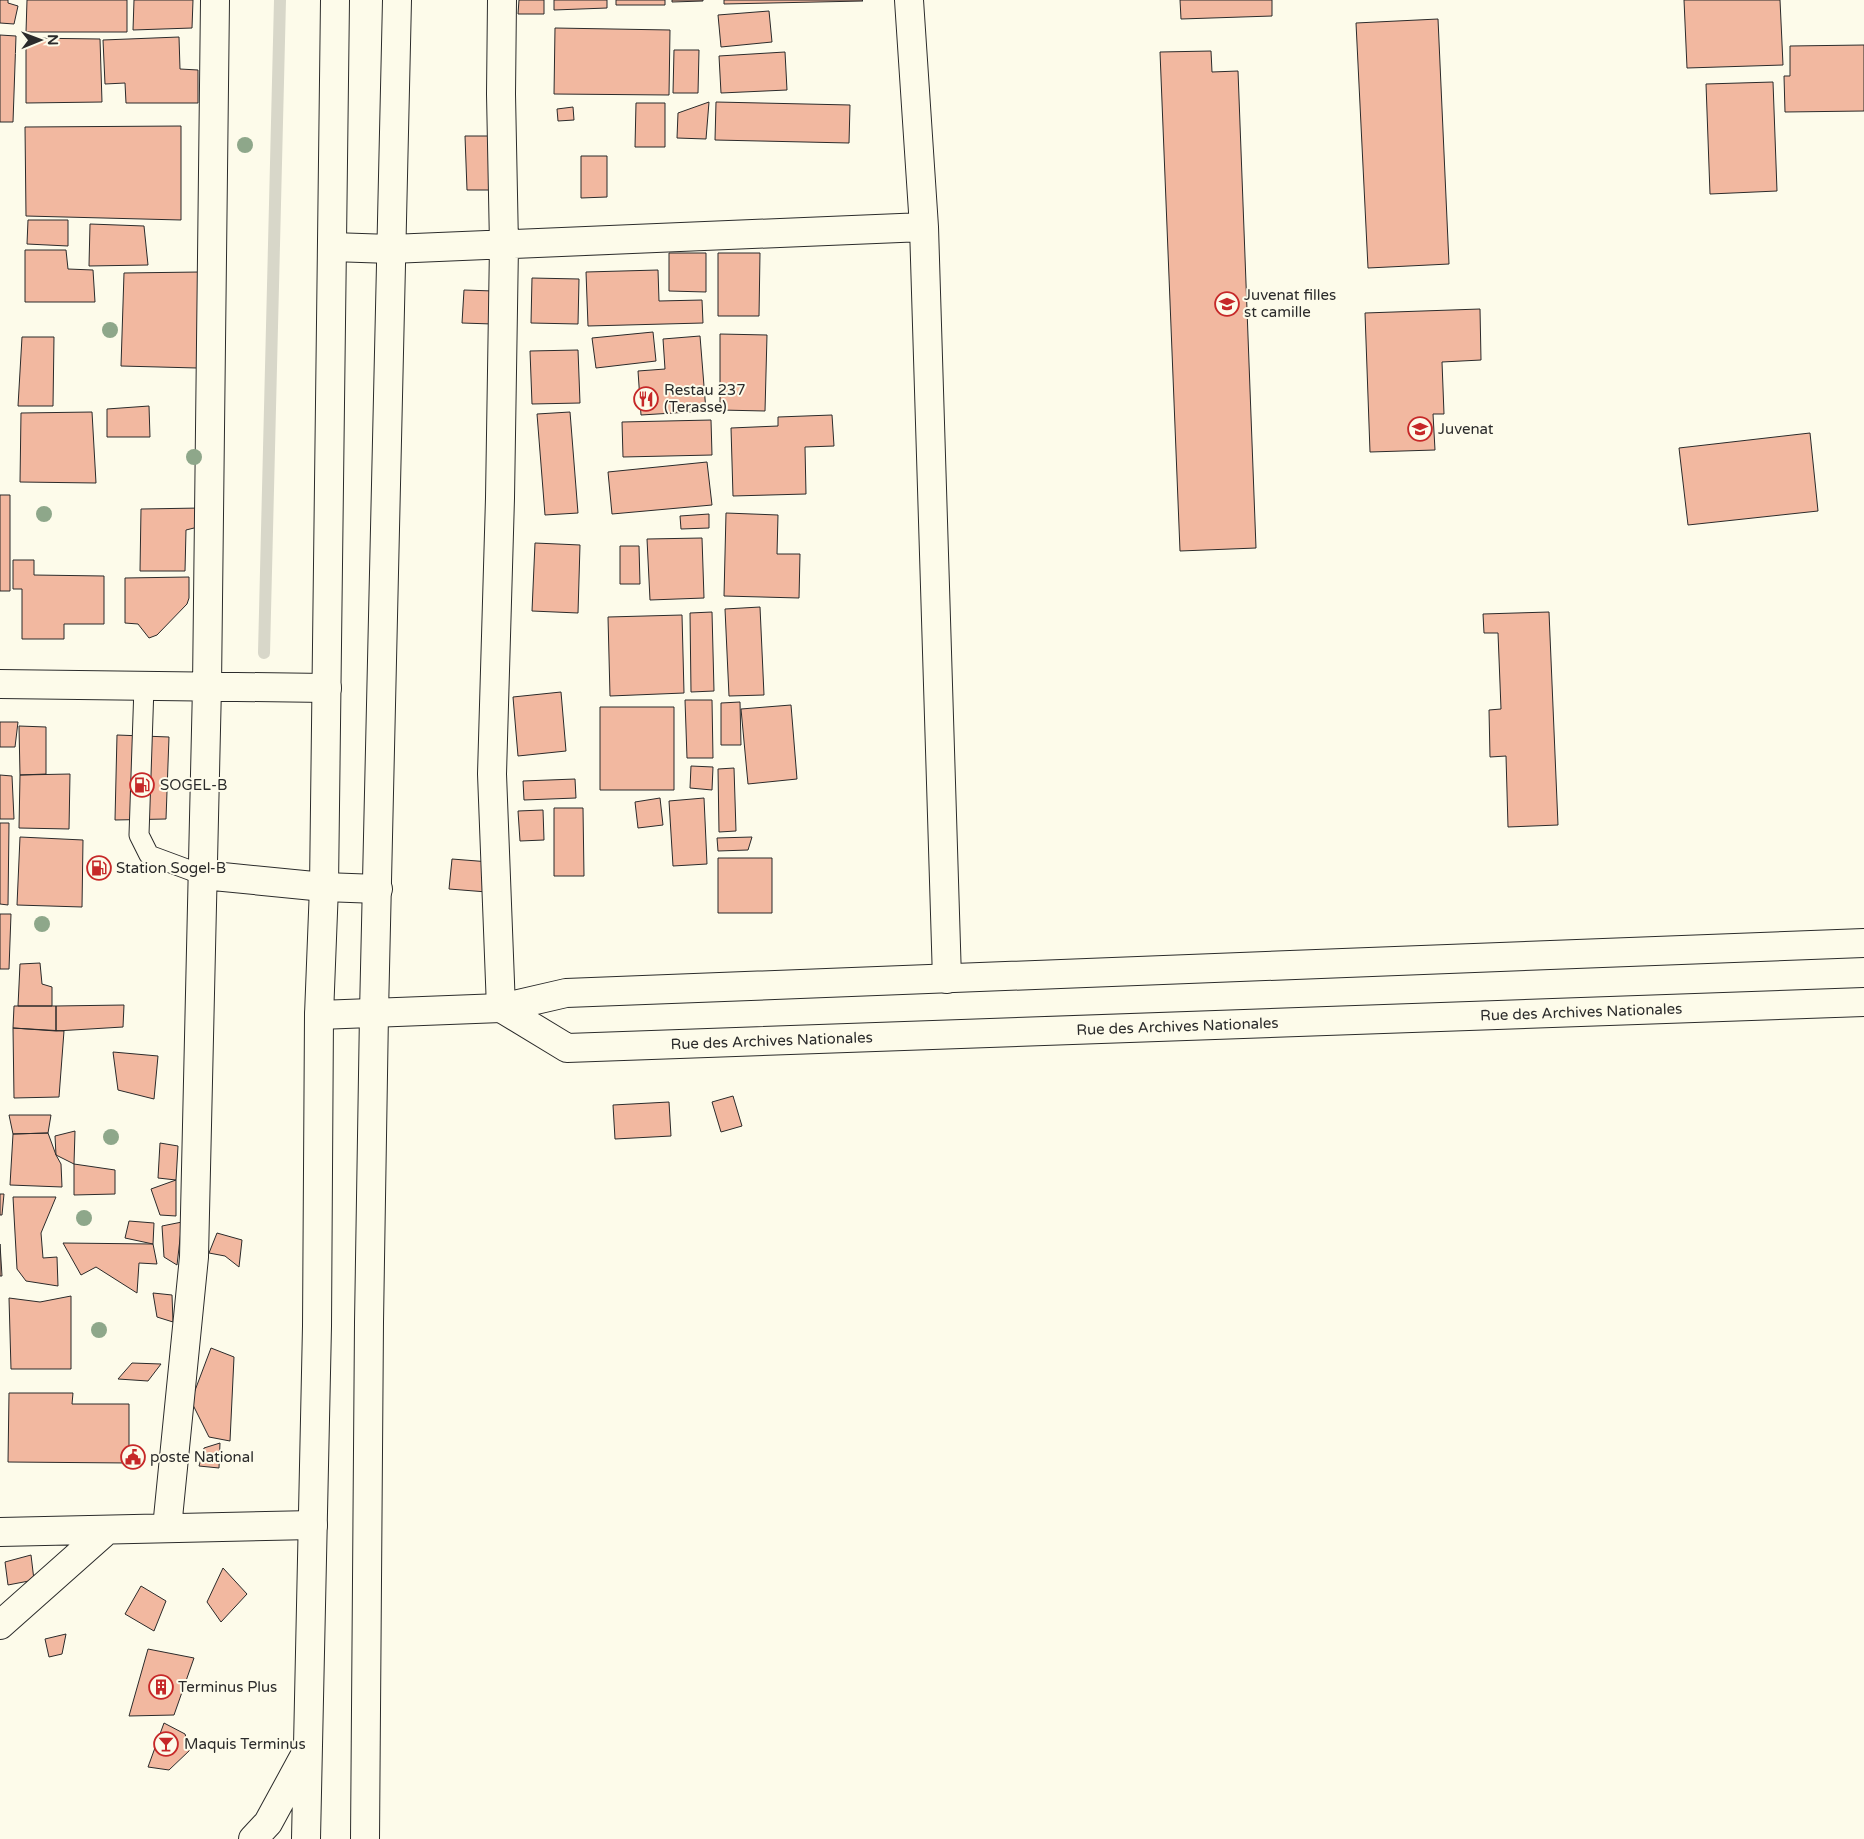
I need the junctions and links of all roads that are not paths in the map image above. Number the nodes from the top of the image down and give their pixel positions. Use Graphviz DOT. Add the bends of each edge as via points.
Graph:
graph roads {
  1 [pos="215,0"];
  2 [pos="335,0"];
  3 [pos="397,0"];
  4 [pos="502,0"];
  5 [pos="909,0"];
  6 [pos="924,226"];
  7 [pos="504,245"];
  8 [pos="332,247"];
  9 [pos="391,250"];
  10 [pos="0,684"];
  11 [pos="144,686"];
  12 [pos="207,686"];
  13 [pos="327,688"];
  14 [pos="203,875"];
  15 [pos="324,887"];
  16 [pos="378,889"];
  17 [pos="1864,943"];
  18 [pos="947,979"];
  19 [pos="1864,1002"];
  20 [pos="501,1008"];
  21 [pos="374,1013"];
  22 [pos="319,1016"];
  23 [pos="313,1525"];
  24 [pos="166,1528"];
  25 [pos="107,1530"];
  26 [pos="0,1532"];
  27 [pos="0,1625"];
  28 [pos="307,1752"];
  29 [pos="253,1839"];
  30 [pos="306,1839"];
  31 [pos="365,1839"];
  1 -- 12 [label="street"];
  2 -- 8 [label="street"];
  3 -- 9 [label="street"];
  4 -- 7 [label="street"];
  5 -- 6 [label="street"];
  6 -- 7 [label="street"];
  6 -- 18 [label="street"];
  7 -- 9 [label="street"];
  7 -- 20 [label="street" via="492,774"];
  8 -- 9 [label="street"];
  8 -- 13 [label="street"];
  9 -- 16 [label="street"];
  10 -- 11 [label="street"];
  11 -- 12 [label="street"];
  11 -- 14 [label="lane" via="139,835 149,855"];
  12 -- 13 [label="street"];
  12 -- 14 [label="street"];
  13 -- 15 [label="street"];
  14 -- 15 [label="street"];
  14 -- 24 [label="street" via="194,1257"];
  15 -- 16 [label="street"];
  15 -- 22 [label="street"];
  16 -- 21 [label="street"];
  17 -- 18 [label="street"];
  18 -- 20 [label="street" via="566,994"];
  19 -- 20 [label="street, Rue des Archives Nationales" via="567,1048"];
  20 -- 21 [label="street"];
  21 -- 22 [label="street"];
  21 -- 31 [label="street"];
  22 -- 23 [label="street"];
  23 -- 24 [label="street"];
  23 -- 28 [label="street"];
  24 -- 25 [label="street"];
  25 -- 26 [label="street"];
  25 -- 27 [label="street"];
  28 -- 29 [label="street" via="268,1823"];
  28 -- 30 [label="street"];
}
